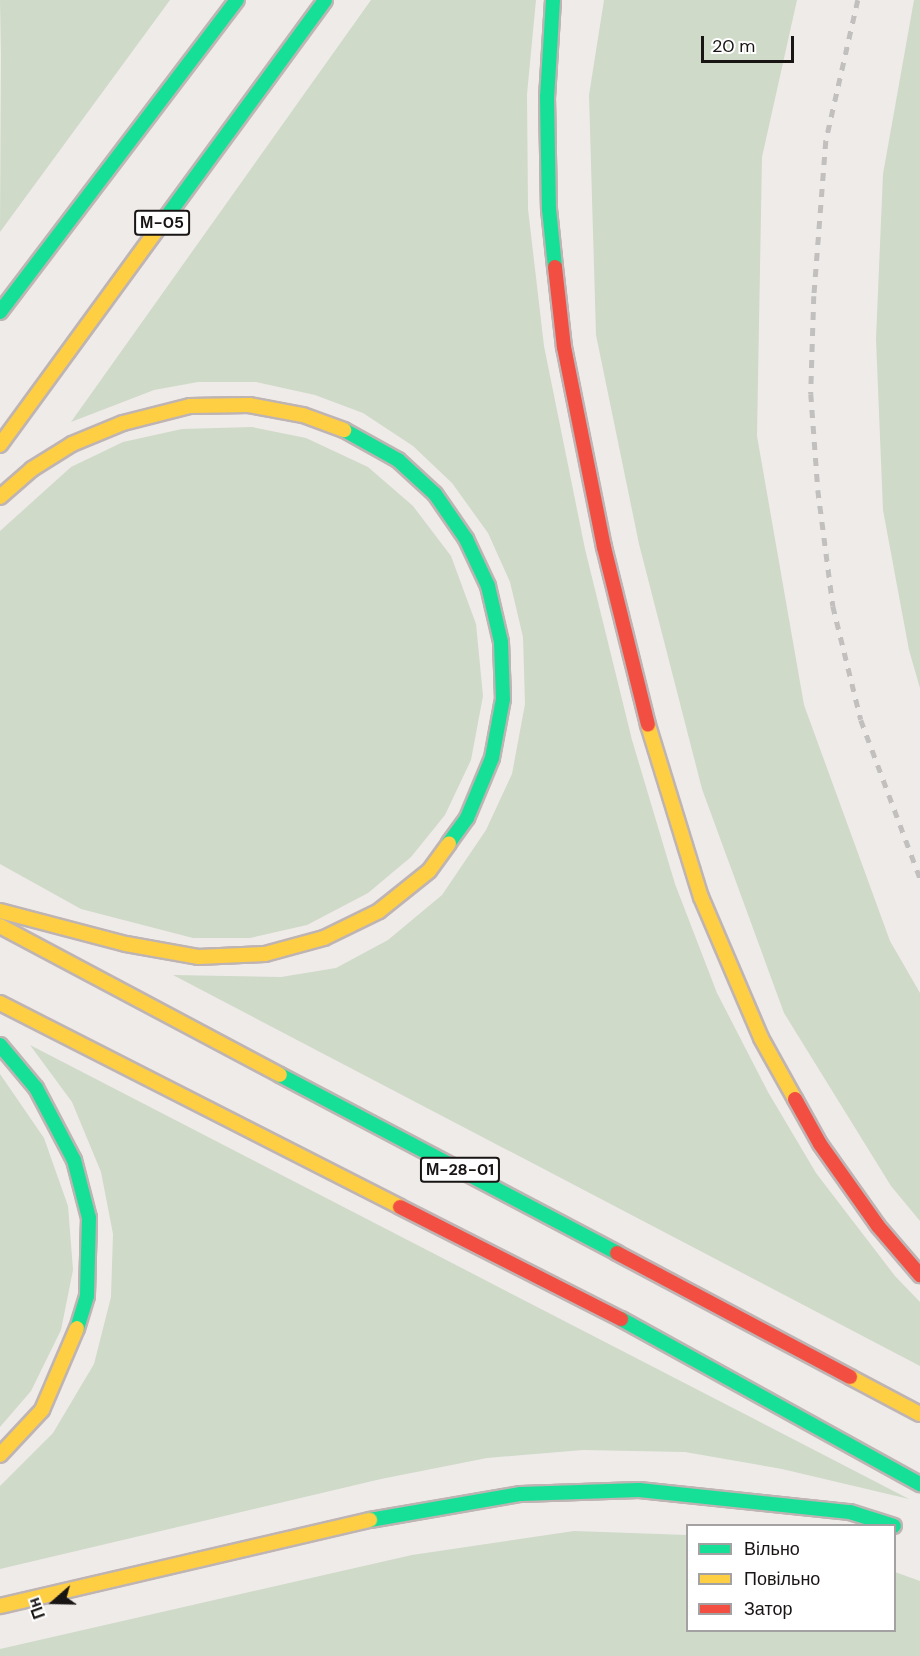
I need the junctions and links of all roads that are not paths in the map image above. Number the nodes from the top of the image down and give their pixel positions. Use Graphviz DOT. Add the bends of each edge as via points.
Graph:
graph roads {
  1 [pos="237,0"];
  2 [pos="324,0"];
  3 [pos="554,0"];
  4 [pos="0,312"];
  5 [pos="0,446"];
  6 [pos="0,497"];
  7 [pos="0,911"];
  8 [pos="0,926"];
  9 [pos="0,1003"];
  10 [pos="0,1045"];
  11 [pos="920,1275"];
  12 [pos="920,1414"];
  13 [pos="0,1455"];
  14 [pos="920,1484"];
  15 [pos="888,1524"];
  16 [pos="896,1527"];
  17 [pos="912,1531"];
  18 [pos="0,1606"];
  1 -- 4 [label="main road"];
  2 -- 5 [label="main road, М-05"];
  3 -- 11 [label="main road" via="547,97 549,209 564,347 604,547 649,729 701,897 761,1038 820,1144 878,1226"];
  6 -- 7 [label="main road" via="32,469 72,444 123,423 190,406 249,405 303,415 351,432 398,460 435,494 466,539 488,586 498,631 503,699 492,759 468,818 429,871 379,911 324,938 265,954 198,957 126,944"];
  8 -- 12 [label="main road, М-28-01"];
  9 -- 14 [label="main road" via="675,1347"];
  10 -- 13 [label="main road" via="36,1088 74,1160 89,1218 87,1296 70,1353 42,1410"];
  15 -- 18 [label="main road" via="850,1512 639,1490 521,1494 393,1515"];
  16 -- 17 [label="main road"];
}
